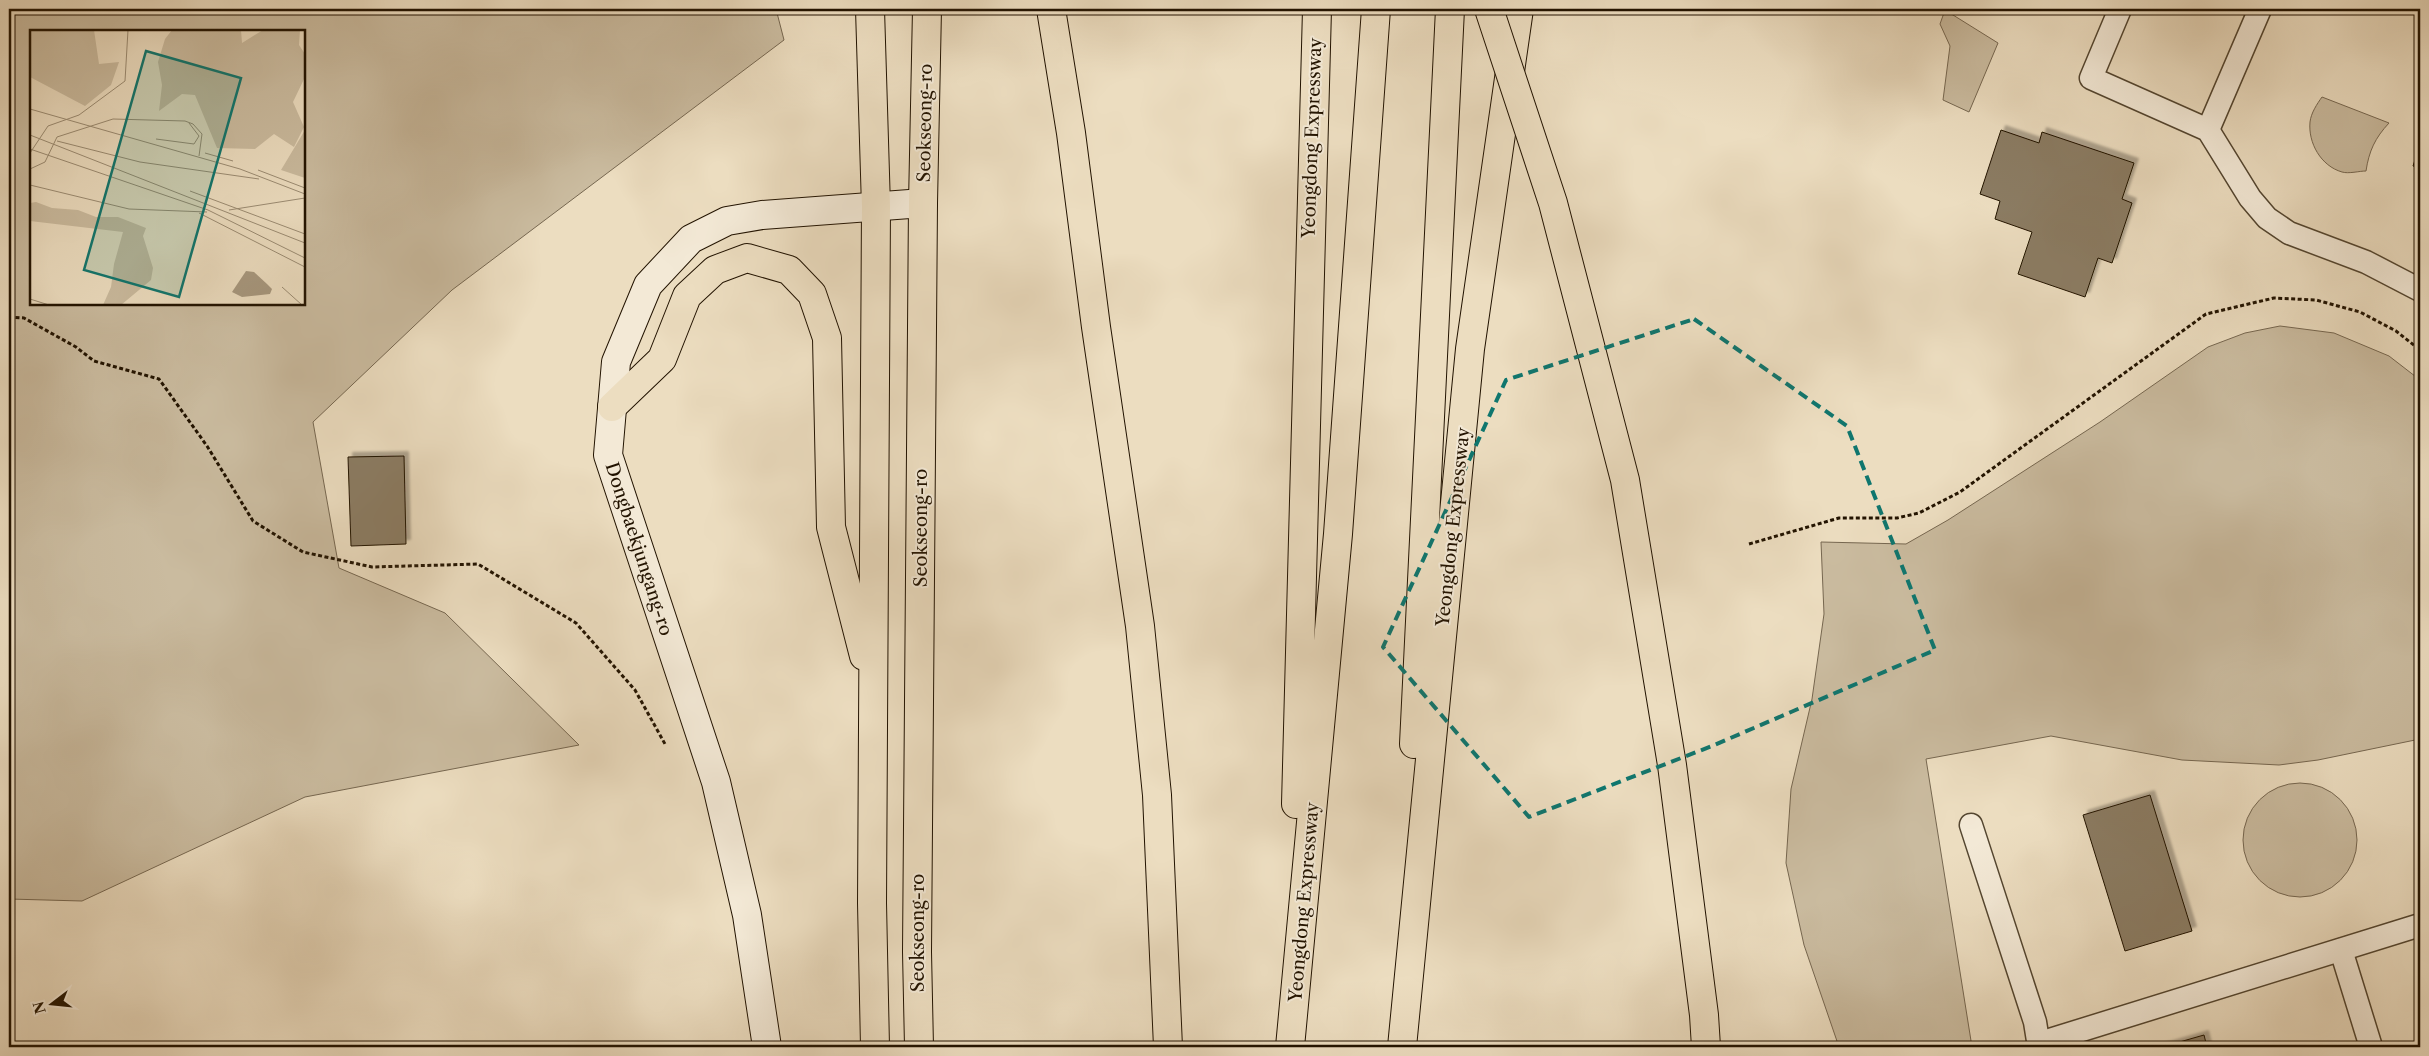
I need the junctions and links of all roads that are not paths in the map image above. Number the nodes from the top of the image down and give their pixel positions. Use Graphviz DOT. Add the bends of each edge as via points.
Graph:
graph roads {
  1 [pos="870,9"];
  2 [pos="928,9"];
  3 [pos="1051,9"];
  4 [pos="1317,9"];
  5 [pos="1376,9"];
  6 [pos="1450,9"];
  7 [pos="1489,9"];
  8 [pos="1519,9"];
  9 [pos="2120,9"];
  10 [pos="2260,9"];
  11 [pos="2208,130"];
  12 [pos="923,203"];
  13 [pos="876,207"];
  14 [pos="2420,290"];
  15 [pos="612,408"];
  16 [pos="874,694"];
  17 [pos="1971,825"];
  18 [pos="2420,925"];
  19 [pos="2341,950"];
  20 [pos="2039,1045"];
  21 [pos="767,1047"];
  22 [pos="875,1047"];
  23 [pos="919,1047"];
  24 [pos="1168,1047"];
  25 [pos="1290,1047"];
  26 [pos="1401,1047"];
  27 [pos="1706,1047"];
  28 [pos="2370,1047"];
  1 -- 13 [label="highway"];
  2 -- 12 [label="highway, Seokseong-ro"];
  3 -- 24 [label="highway" via="1140,626 1157,795"];
  4 -- 25 [label="highway, Yeongdong Expressway"];
  5 -- 25 [label="highway, Yeongdong Expressway" via="1338,534"];
  6 -- 26 [label="highway, Yeongdong Expressway"];
  7 -- 27 [label="highway, bridge" via="1553,203 1625,480 1672,765"];
  8 -- 26 [label="highway, Yeongdong Expressway" via="1470,349"];
  9 -- 11 [label="lane" via="2091,78"];
  10 -- 11 [label="lane"];
  11 -- 14 [label="lane" via="2250,198 2267,218 2289,233 2366,262"];
  12 -- 13 [label="street, Dongbaekjungang-ro"];
  12 -- 23 [label="highway, Seokseong-ro"];
  13 -- 15 [label="street, Dongbaekjungang-ro" via="762,214 727,221 692,239 648,285 616,362"];
  13 -- 16 [label="highway"];
  15 -- 16 [label="highway" via="662,358 687,296 715,270 747,258 789,270 812,294 827,338 831,527"];
  15 -- 21 [label="street, Dongbaekjungang-ro" via="608,455 716,782 747,915"];
  16 -- 22 [label="highway" via="872,903"];
  17 -- 20 [label="lane" via="2035,1022"];
  18 -- 19 [label="lane"];
  19 -- 20 [label="lane"];
  19 -- 28 [label="lane"];
}
